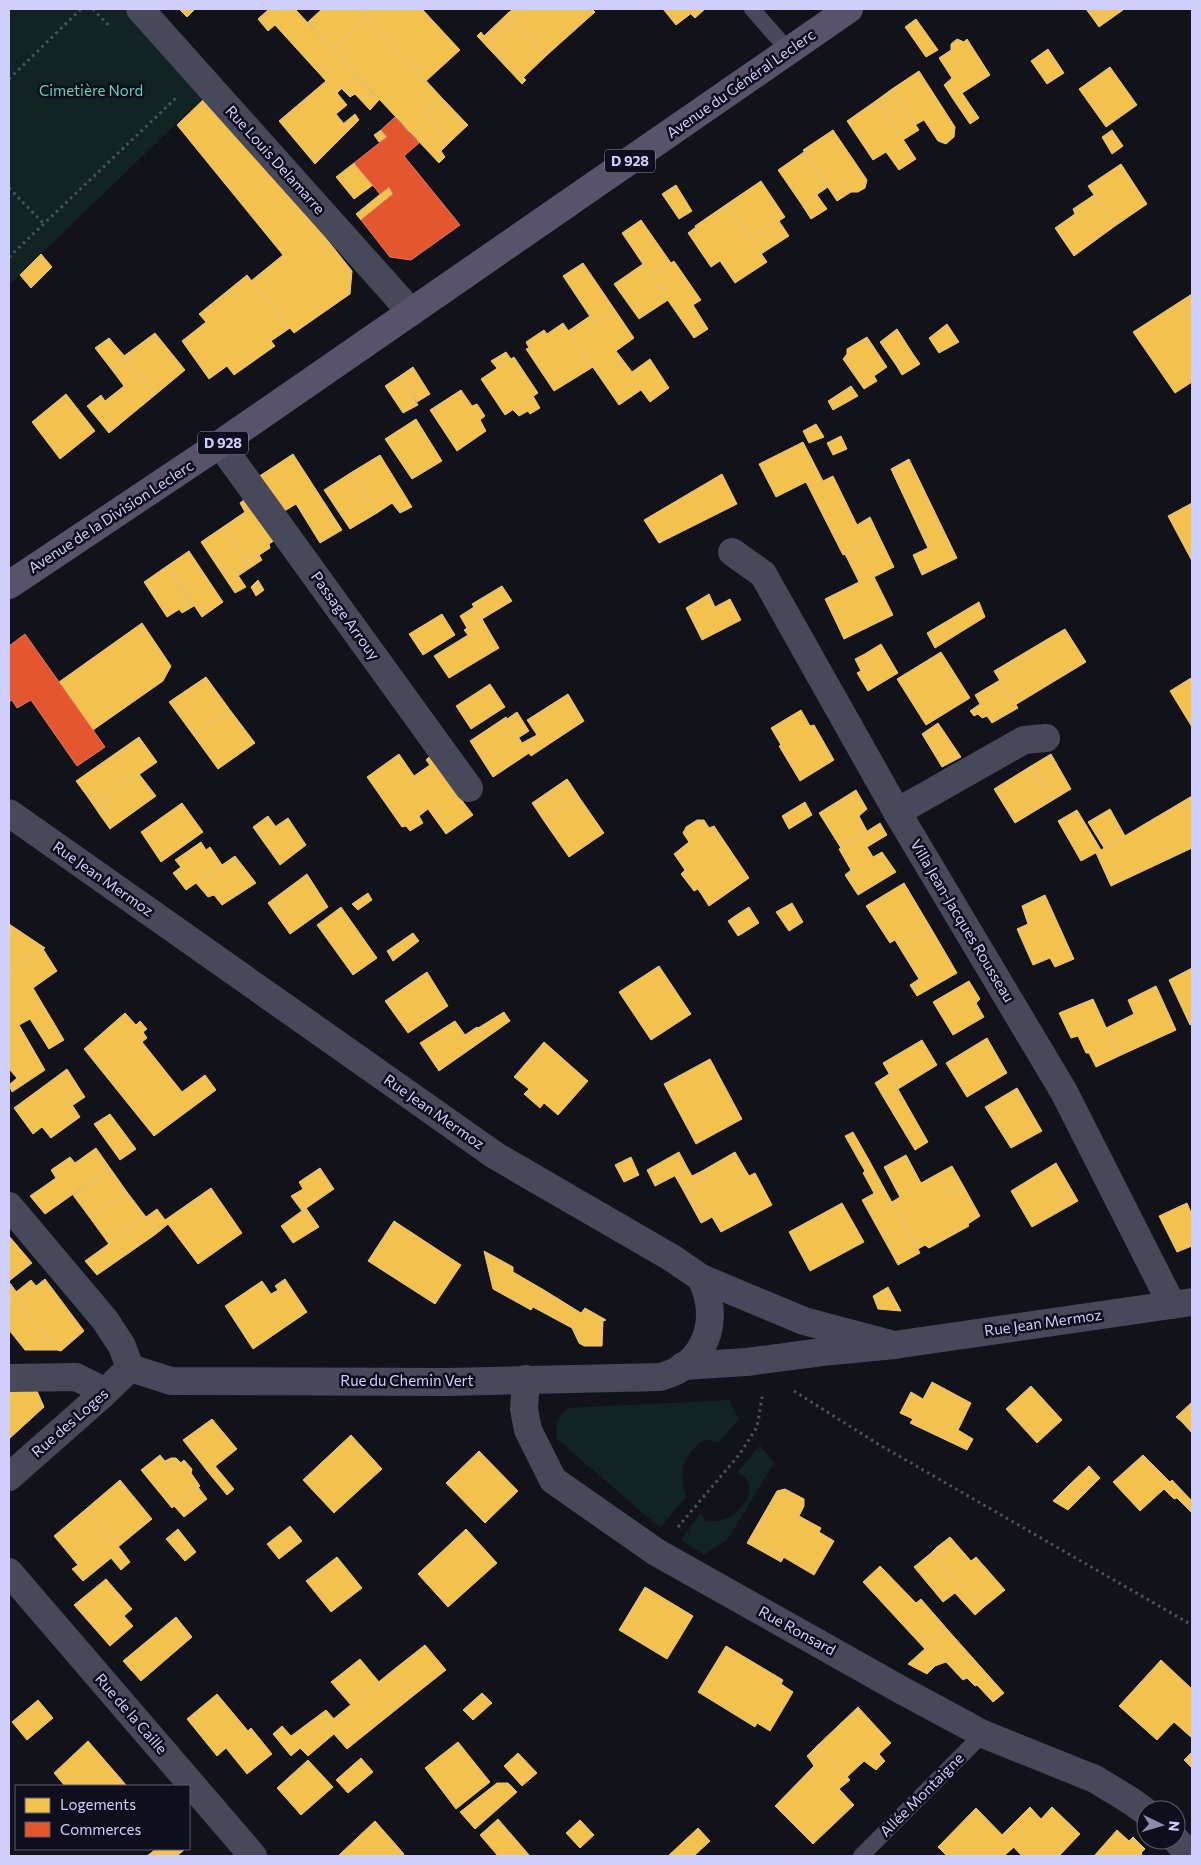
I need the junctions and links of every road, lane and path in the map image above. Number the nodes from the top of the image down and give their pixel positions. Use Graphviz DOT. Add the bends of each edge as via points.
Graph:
graph roads {
  1 [pos="81,9"];
  2 [pos="140,9"];
  3 [pos="752,9"];
  4 [pos="849,9"];
  5 [pos="788,50"];
  6 [pos="9,79"];
  7 [pos="182,93"];
  8 [pos="9,188"];
  9 [pos="44,224"];
  10 [pos="9,257"];
  11 [pos="411,312"];
  12 [pos="220,444"];
  13 [pos="732,552"];
  14 [pos="9,585"];
  15 [pos="1046,738"];
  16 [pos="469,788"];
  17 [pos="897,812"];
  18 [pos="9,813"];
  19 [pos="9,1206"];
  20 [pos="701,1278"];
  21 [pos="1182,1303"];
  22 [pos="894,1345"];
  23 [pos="747,1362"];
  24 [pos="683,1366"];
  25 [pos="130,1368"];
  26 [pos="9,1378"];
  27 [pos="526,1379"];
  28 [pos="103,1394"];
  29 [pos="9,1477"];
  30 [pos="656,1552"];
  31 [pos="9,1572"];
  32 [pos="1192,1625"];
  33 [pos="983,1734"];
  34 [pos="1136,1805"];
  35 [pos="253,1856"];
  36 [pos="861,1856"];
  1 -- 6 [label="path"];
  2 -- 11 [label="street, Rue Louis Delamarre"];
  3 -- 5 [label="lane"];
  4 -- 5 [label="main road, Avenue du Général Leclerc / D 928"];
  5 -- 11 [label="main road, Avenue du Général Leclerc / D 928"];
  7 -- 9 [label="path"];
  8 -- 9 [label="path"];
  9 -- 10 [label="path"];
  11 -- 12 [label="main road, Avenue de la Division Leclerc / D 928"];
  12 -- 14 [label="main road, Avenue de la Division Leclerc / D 928"];
  12 -- 16 [label="street, Passage Arrouy"];
  13 -- 17 [label="street, Villa Jean-Jacques Rousseau" via="763,574"];
  15 -- 17 [label="street" via="1024,740"];
  17 -- 21 [label="street, Villa Jean-Jacques Rousseau" via="1064,1092"];
  18 -- 20 [label="street, Rue Jean Mermoz" via="496,1156"];
  19 -- 25 [label="street" via="105,1320 122,1346"];
  20 -- 22 [label="street, Rue Jean Mermoz" via="804,1321"];
  20 -- 24 [label="street" via="710,1304 709,1330 694,1358"];
  21 -- 22 [label="street, Rue Jean Mermoz"];
  22 -- 23 [label="street, Rue Jean Mermoz"];
  23 -- 24 [label="street, Rue Jean Mermoz"];
  23 -- 30 [label="path" via="762,1398 757,1427 739,1455"];
  23 -- 32 [label="path" via="878,1444"];
  24 -- 27 [label="street, Rue du Chemin Vert" via="660,1377"];
  25 -- 27 [label="street, Rue du Chemin Vert" via="171,1381 448,1382"];
  25 -- 28 [label="street, Rue des Loges"];
  26 -- 28 [label="street" via="76,1377"];
  27 -- 30 [label="street, Rue Ronsard" via="524,1409 528,1430 553,1480"];
  28 -- 29 [label="street, Rue des Loges"];
  30 -- 33 [label="street, Rue Ronsard"];
  31 -- 35 [label="street, Rue de la Caille"];
  33 -- 34 [label="street, Rue Ronsard" via="1095,1779"];
  33 -- 36 [label="lane, Allée Montaigne"];
}
